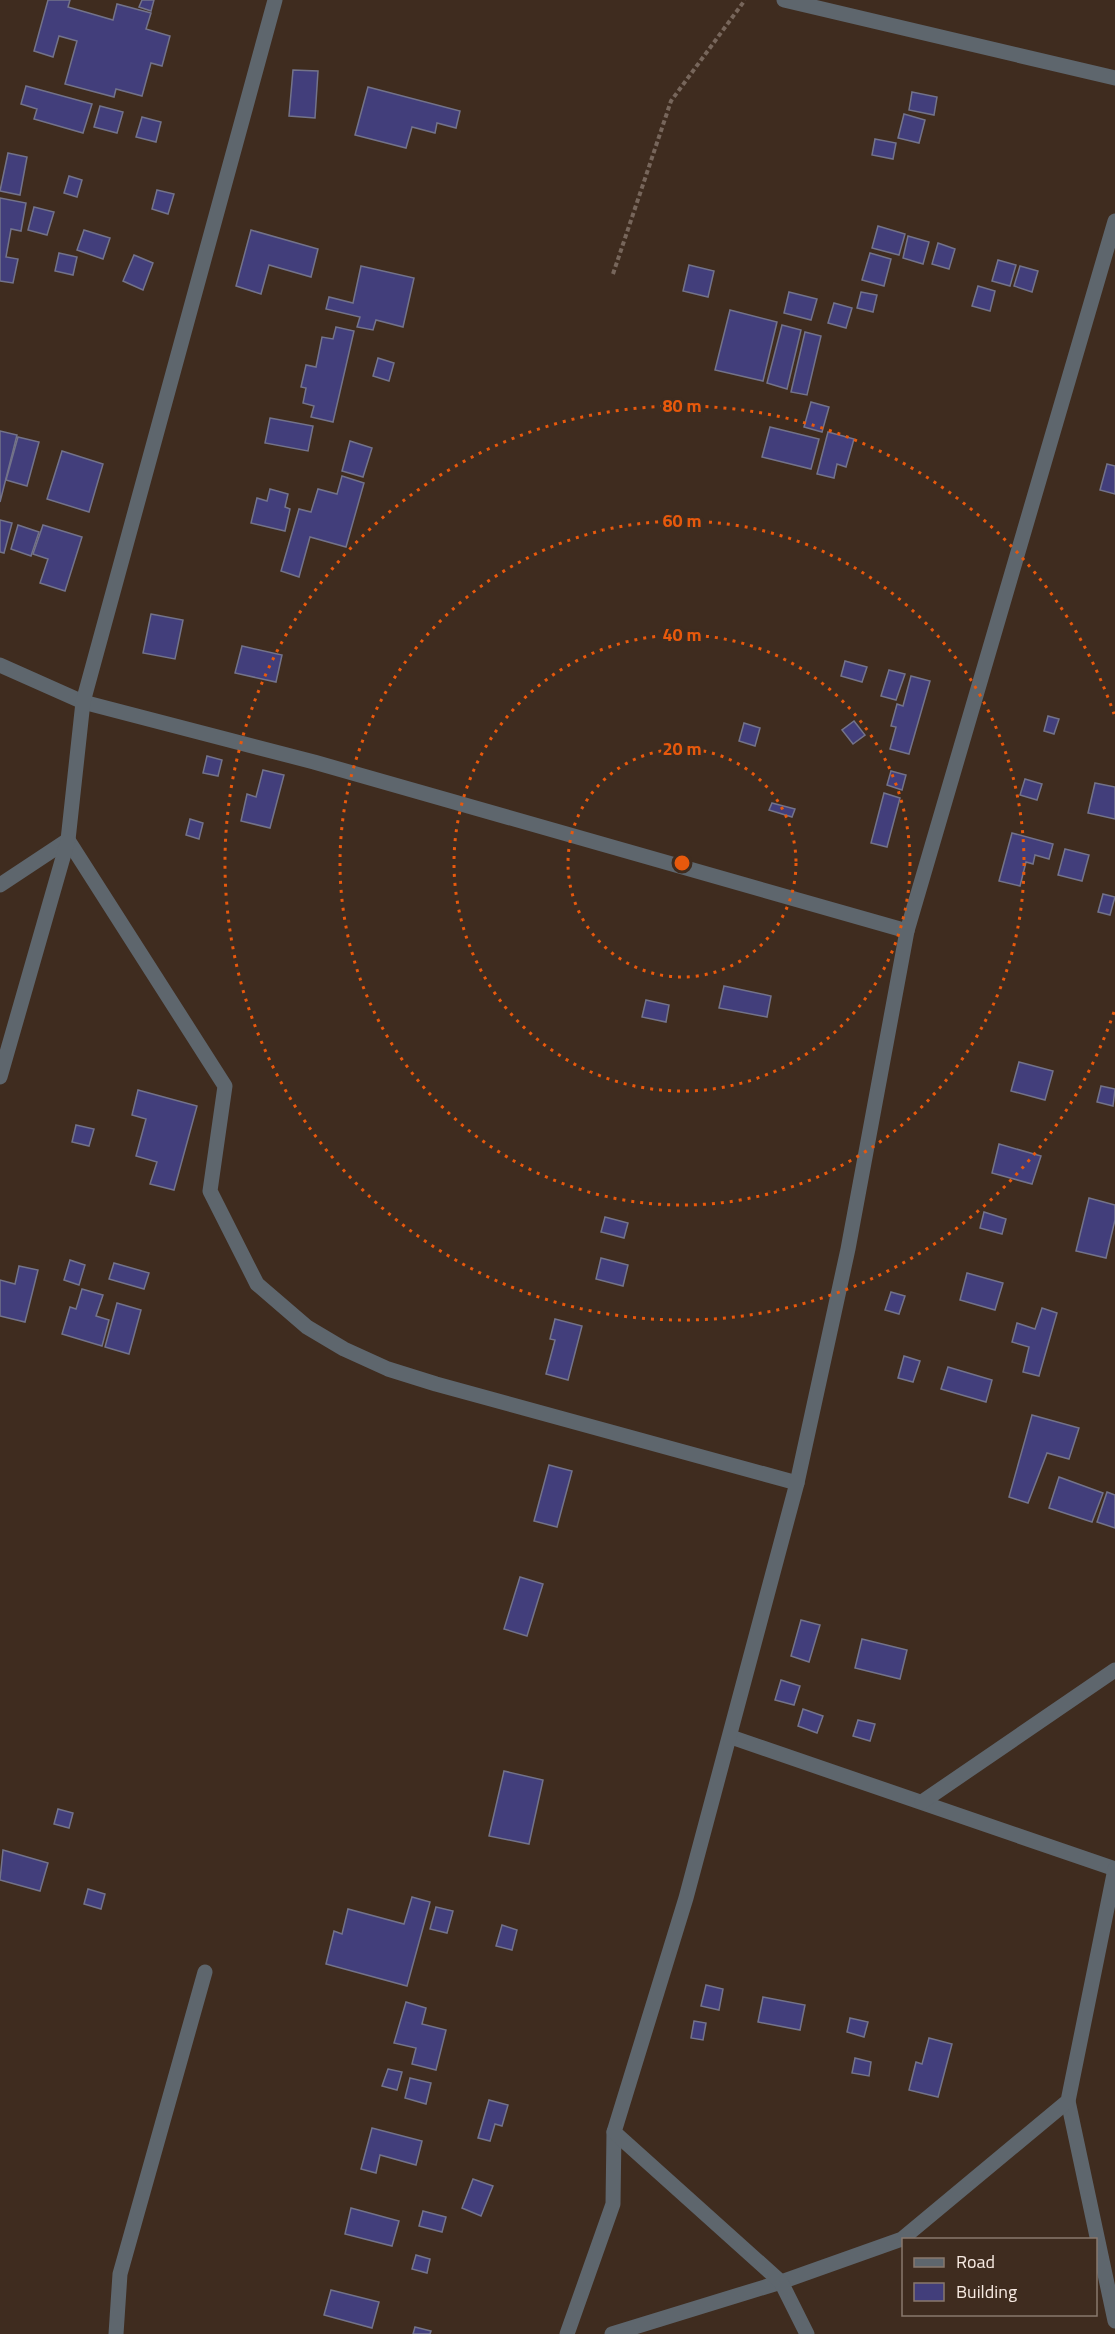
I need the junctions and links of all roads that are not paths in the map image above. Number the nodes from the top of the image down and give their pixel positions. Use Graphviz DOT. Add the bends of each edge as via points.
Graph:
graph roads {
  1 [pos="275,0"];
  2 [pos="784,0"];
  3 [pos="1115,78"];
  4 [pos="1115,221"];
  5 [pos="0,665"];
  6 [pos="83,702"];
  7 [pos="68,840"];
  8 [pos="0,885"];
  9 [pos="907,931"];
  10 [pos="0,1077"];
  11 [pos="797,1482"];
  12 [pos="1115,1670"];
  13 [pos="731,1737"];
  14 [pos="922,1802"];
  15 [pos="1115,1869"];
  16 [pos="205,1972"];
  17 [pos="1068,2101"];
  18 [pos="614,2132"];
  19 [pos="903,2238"];
  20 [pos="902,2239"];
  21 [pos="781,2282"];
  22 [pos="1115,2321"];
  23 [pos="116,2334"];
  24 [pos="567,2334"];
  25 [pos="612,2334"];
  26 [pos="807,2334"];
  1 -- 6 [label="street"];
  2 -- 3 [label="street"];
  4 -- 9 [label="street"];
  5 -- 6 [label="street"];
  6 -- 7 [label="street"];
  6 -- 9 [label="street" via="314,762"];
  7 -- 8 [label="street"];
  7 -- 10 [label="street"];
  7 -- 11 [label="street" via="225,1086 210,1191 257,1284 307,1327 388,1369"];
  9 -- 11 [label="street" via="848,1249"];
  11 -- 13 [label="street"];
  12 -- 14 [label="street"];
  13 -- 14 [label="street"];
  13 -- 18 [label="street"];
  14 -- 15 [label="street"];
  15 -- 17 [label="street"];
  16 -- 23 [label="street" via="120,2274"];
  17 -- 19 [label="street"];
  17 -- 22 [label="street"];
  18 -- 21 [label="street"];
  18 -- 24 [label="street" via="614,2204"];
  20 -- 21 [label="street"];
  21 -- 25 [label="street"];
  21 -- 26 [label="street"];
}
